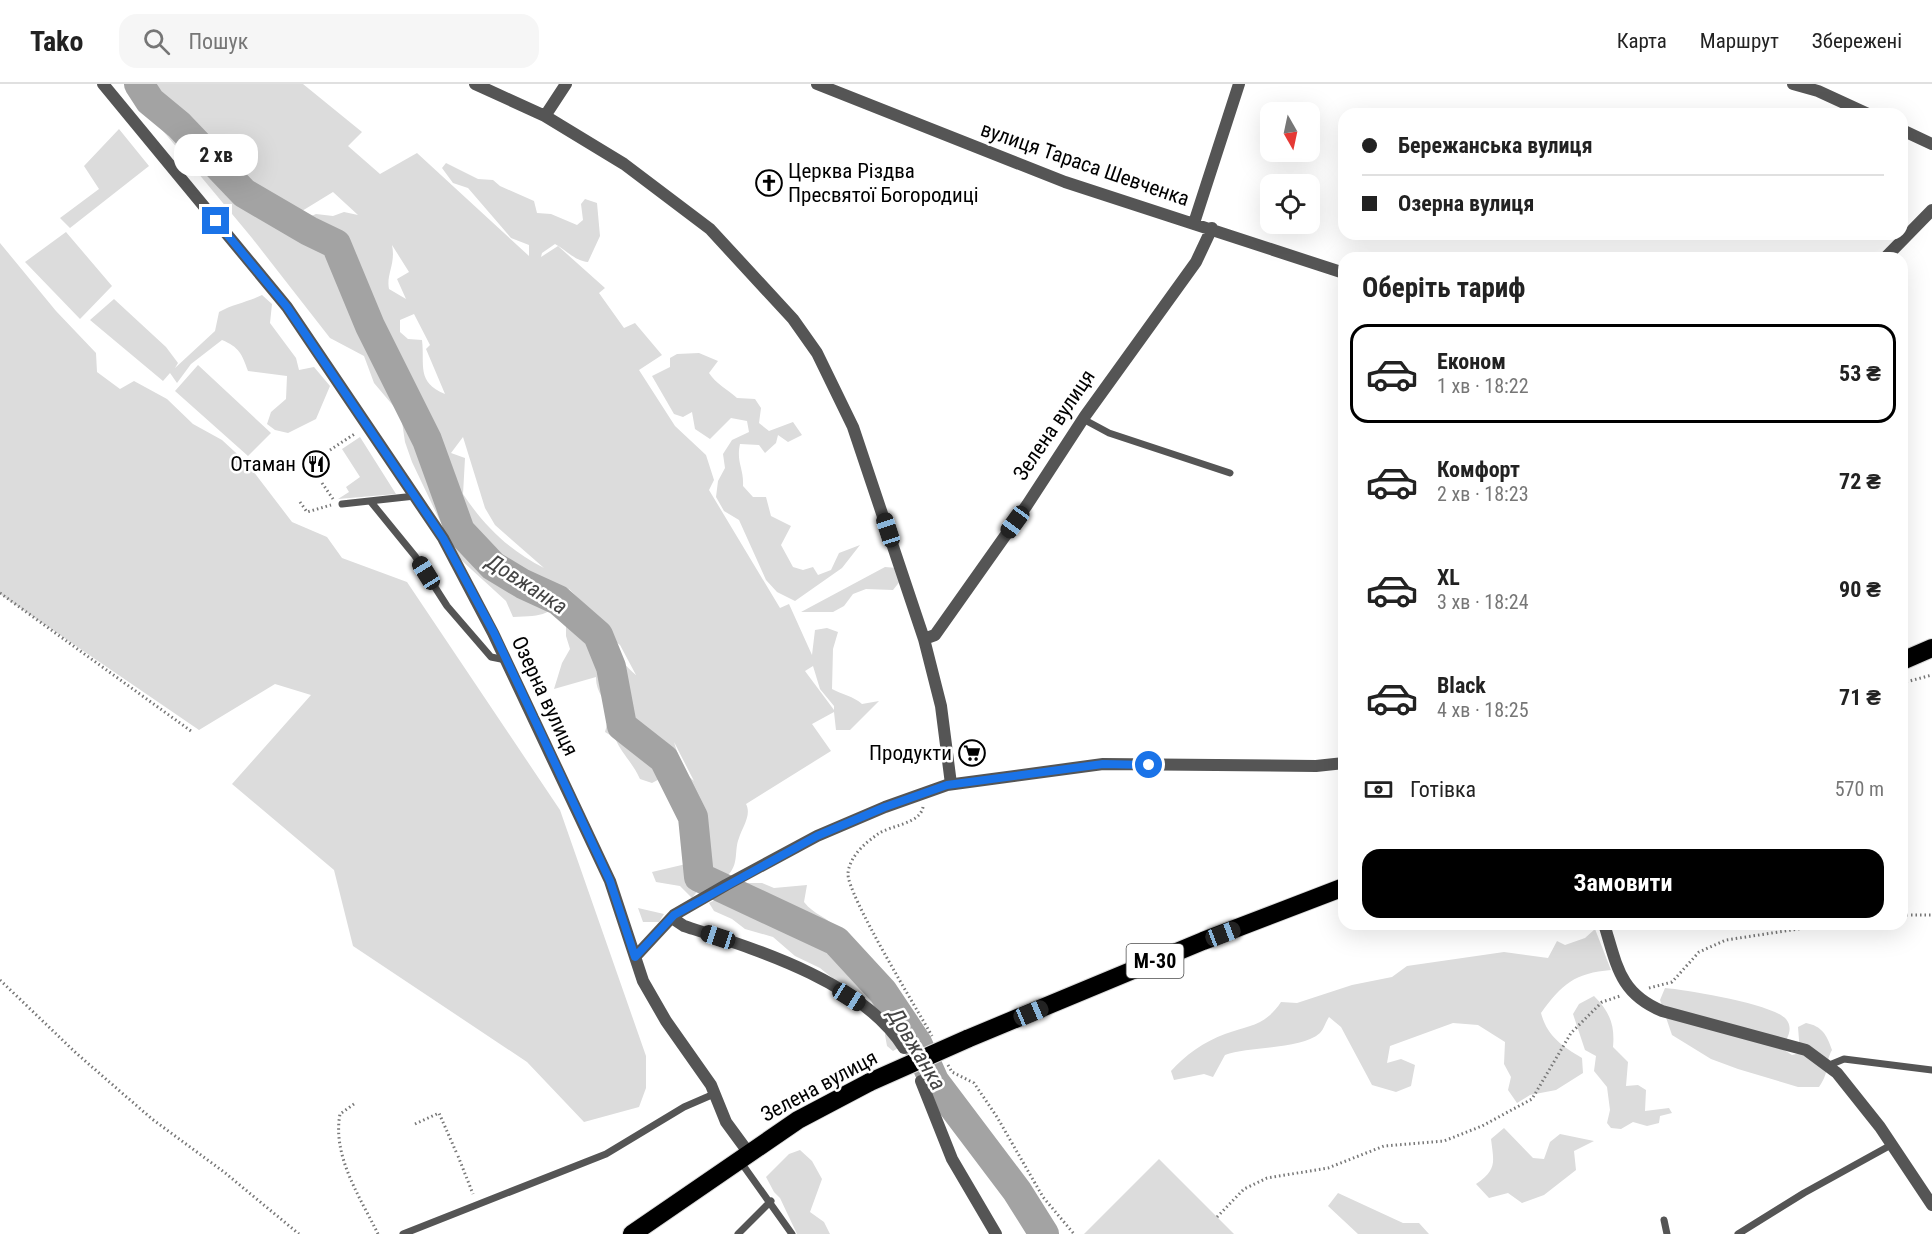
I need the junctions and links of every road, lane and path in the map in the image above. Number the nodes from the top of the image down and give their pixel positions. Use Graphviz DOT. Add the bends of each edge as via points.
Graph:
graph roads {
  1 [pos="103,84"];
  2 [pos="475,84"];
  3 [pos="566,84"];
  4 [pos="817,84"];
  5 [pos="1239,84"];
  6 [pos="1793,84"];
  7 [pos="1855,108"];
  8 [pos="545,116"];
  9 [pos="1908,133"];
  10 [pos="1932,144"];
  11 [pos="1932,210"];
  12 [pos="1194,222"];
  13 [pos="1212,228"];
  14 [pos="1908,235"];
  15 [pos="1903,240"];
  16 [pos="1891,252"];
  17 [pos="1338,271"];
  18 [pos="1083,419"];
  19 [pos="368,426"];
  20 [pos="330,450"];
  21 [pos="1230,473"];
  22 [pos="322,483"];
  23 [pos="415,496"];
  24 [pos="300,502"];
  25 [pos="371,502"];
  26 [pos="342,504"];
  27 [pos="0,592"];
  28 [pos="924,639"];
  29 [pos="1932,648"];
  30 [pos="1908,658"];
  31 [pos="506,660"];
  32 [pos="1932,675"];
  33 [pos="1908,681"];
  34 [pos="191,731"];
  35 [pos="1338,763"];
  36 [pos="951,784"];
  37 [pos="924,793"];
  38 [pos="1338,889"];
  39 [pos="1908,915"];
  40 [pos="1932,915"];
  41 [pos="672,918"];
  42 [pos="1606,930"];
  43 [pos="1792,930"];
  44 [pos="635,957"];
  45 [pos="0,980"];
  46 [pos="1631,993"];
  47 [pos="937,1045"];
  48 [pos="904,1048"];
  49 [pos="947,1063"];
  50 [pos="1827,1066"];
  51 [pos="1932,1070"];
  52 [pos="921,1081"];
  53 [pos="714,1094"];
  54 [pos="354,1104"];
  55 [pos="415,1124"];
  56 [pos="1892,1144"];
  57 [pos="743,1155"];
  58 [pos="771,1201"];
  59 [pos="477,1204"];
  60 [pos="1932,1205"];
  61 [pos="1217,1217"];
  62 [pos="1664,1220"];
  63 [pos="300,1234"];
  64 [pos="378,1234"];
  65 [pos="403,1234"];
  66 [pos="632,1234"];
  67 [pos="738,1234"];
  68 [pos="792,1234"];
  69 [pos="996,1234"];
  70 [pos="1074,1234"];
  71 [pos="1667,1234"];
  72 [pos="1738,1234"];
  1 -- 19 [label="street, Озерна вулиця" via="287,307"];
  2 -- 8 [label="street"];
  3 -- 8 [label="street"];
  4 -- 12 [label="street, вулиця Тараса Шевченка" via="1065,182"];
  5 -- 12 [label="street"];
  6 -- 7 [label="street"];
  8 -- 28 [label="street" via="624,164 710,229 793,319 817,354 853,427"];
  9 -- 10 [label="street"];
  11 -- 14 [label="street"];
  12 -- 13 [label="street, вулиця Тараса Шевченка"];
  13 -- 17 [label="street, вулиця Тараса Шевченка"];
  13 -- 18 [label="street, Зелена вулиця" via="1196,262"];
  15 -- 16 [label="street"];
  18 -- 21 [label="lane" via="1138,444"];
  18 -- 28 [label="street, Зелена вулиця" via="935,635"];
  19 -- 20 [label="path"];
  19 -- 23 [label="street, Озерна вулиця"];
  22 -- 24 [label="path" via="336,504 307,512"];
  23 -- 25 [label="lane"];
  23 -- 31 [label="street, Озерна вулиця" via="443,538"];
  25 -- 26 [label="lane"];
  25 -- 31 [label="lane" via="415,556 447,606 490,657"];
  27 -- 34 [label="path"];
  28 -- 36 [label="street" via="940,706"];
  29 -- 30 [label="highway"];
  31 -- 44 [label="street, Озерна вулиця" via="610,881"];
  32 -- 33 [label="path"];
  35 -- 36 [label="street" via="1103,764"];
  36 -- 37 [label="street"];
  37 -- 41 [label="street" via="817,836"];
  37 -- 47 [label="path" via="923,811 915,819 878,834 853,857 848,875 859,904"];
  38 -- 57 [label="highway, Зелена вулиця / М-30, bridge" via="1203,941 870,1082"];
  39 -- 40 [label="path"];
  41 -- 44 [label="street"];
  41 -- 48 [label="street" via="831,985 868,1008"];
  42 -- 46 [label="street" via="1620,974"];
  43 -- 46 [label="path" via="1726,940 1699,952 1672,981"];
  44 -- 53 [label="street, Озерна вулиця" via="666,1021"];
  45 -- 63 [label="path" via="152,1119"];
  46 -- 50 [label="street" via="1662,1011 1806,1050"];
  46 -- 61 [label="path" via="1602,1002 1571,1033 1532,1099 1444,1141 1384,1146 1328,1168 1267,1178 1244,1189"];
  49 -- 70 [label="path" via="952,1072 974,1083 1043,1197"];
  50 -- 51 [label="lane" via="1844,1059"];
  50 -- 56 [label="street" via="1837,1073"];
  52 -- 69 [label="street" via="952,1159"];
  53 -- 57 [label="street, Озерна вулиця"];
  53 -- 59 [label="lane" via="684,1107 606,1155"];
  54 -- 64 [label="path" via="339,1114 337,1132 342,1157"];
  55 -- 59 [label="path" via="439,1113"];
  56 -- 60 [label="street"];
  56 -- 72 [label="lane"];
  57 -- 58 [label="lane"];
  57 -- 66 [label="highway, Зелена вулиця / М-30"];
  58 -- 67 [label="lane"];
  58 -- 68 [label="lane"];
  59 -- 65 [label="lane"];
  62 -- 71 [label="lane"];
}
